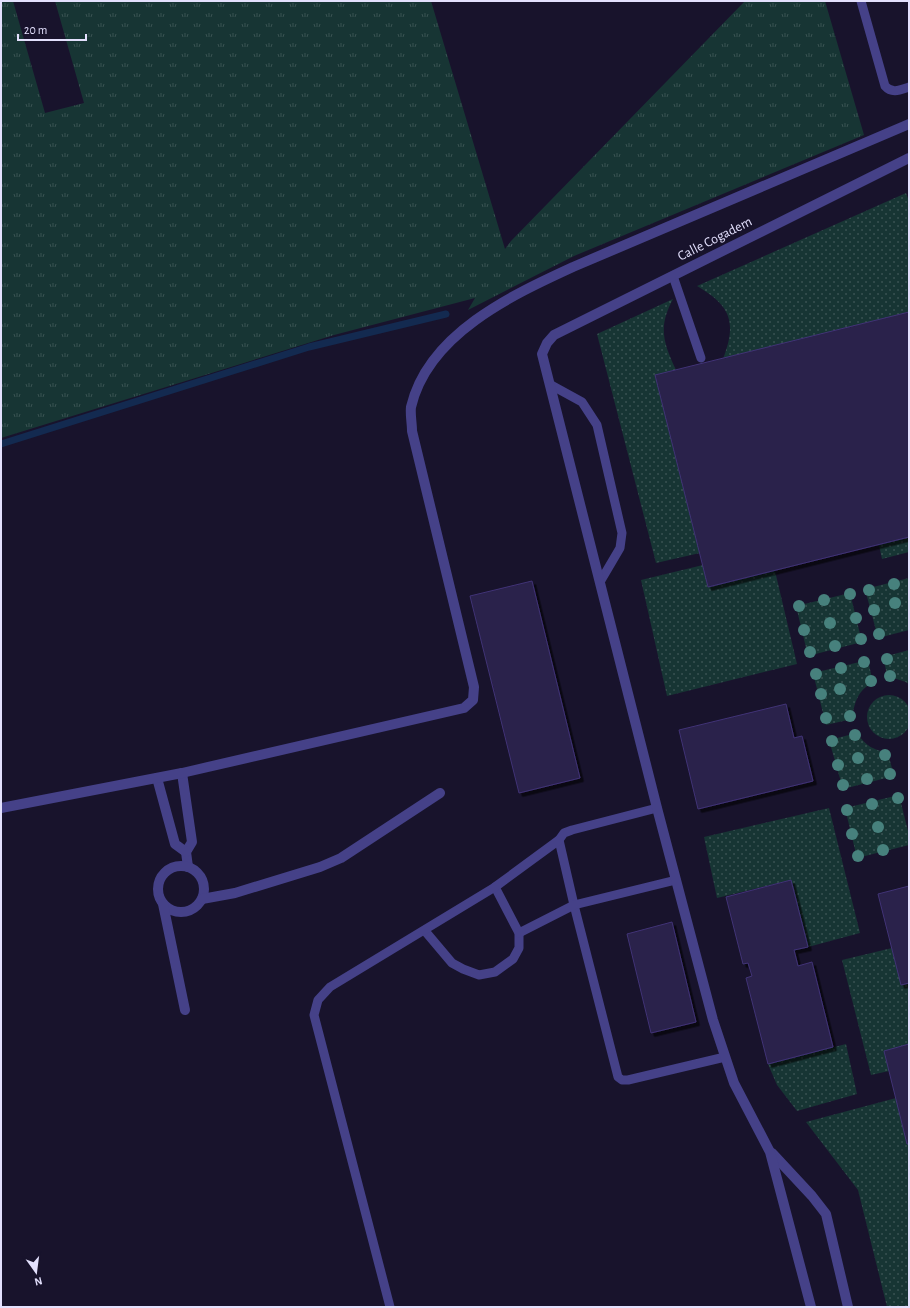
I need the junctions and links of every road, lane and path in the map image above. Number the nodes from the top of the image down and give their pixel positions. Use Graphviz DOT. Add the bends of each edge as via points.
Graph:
graph roads {
  1 [pos="861,1"];
  2 [pos="909,87"];
  3 [pos="909,124"];
  4 [pos="909,158"];
  5 [pos="673,276"];
  6 [pos="701,358"];
  7 [pos="550,385"];
  8 [pos="600,582"];
  9 [pos="182,773"];
  10 [pos="157,778"];
  11 [pos="440,793"];
  12 [pos="1,808"];
  13 [pos="657,808"];
  14 [pos="560,840"];
  15 [pos="186,852"];
  16 [pos="188,867"];
  17 [pos="676,880"];
  18 [pos="495,887"];
  19 [pos="202,899"];
  20 [pos="163,904"];
  21 [pos="574,905"];
  22 [pos="425,931"];
  23 [pos="519,933"];
  24 [pos="185,1010"];
  25 [pos="725,1057"];
  26 [pos="770,1152"];
  27 [pos="390,1307"];
  28 [pos="811,1307"];
  29 [pos="848,1307"];
  1 -- 2 [label="lane" via="884,86 892,91"];
  3 -- 9 [label="street" via="526,288 460,332 432,360 411,408 412,431 474,687 472,700 464,708"];
  4 -- 5 [label="street, Calle Cogadem"];
  5 -- 6 [label="lane"];
  5 -- 7 [label="street, Calle Cogadem" via="554,335 542,354"];
  7 -- 8 [label="street"];
  7 -- 8 [label="lane" via="582,402 597,425 622,533 620,548"];
  8 -- 13 [label="street"];
  9 -- 10 [label="street"];
  9 -- 15 [label="street" via="192,842"];
  10 -- 12 [label="street"];
  10 -- 15 [label="street" via="175,844"];
  11 -- 19 [label="street" via="341,858 235,893"];
  13 -- 14 [label="lane" via="572,830 564,833"];
  13 -- 17 [label="street"];
  14 -- 18 [label="lane"];
  14 -- 21 [label="lane"];
  15 -- 16 [label="street"];
  16 -- 19 [label="street" via="199,874 204,886"];
  16 -- 20 [label="street" via="176,867 165,872 158,888"];
  17 -- 21 [label="lane"];
  17 -- 25 [label="street"];
  18 -- 22 [label="lane"];
  18 -- 23 [label="lane"];
  19 -- 20 [label="street" via="189,911 170,910"];
  20 -- 24 [label="street"];
  21 -- 23 [label="lane"];
  21 -- 25 [label="lane" via="618,1077 628,1080"];
  22 -- 23 [label="lane" via="452,963 479,976 495,972 513,959 520,948"];
  22 -- 27 [label="lane" via="330,988 318,1000 314,1015"];
  25 -- 26 [label="street" via="734,1083"];
  26 -- 28 [label="street"];
  26 -- 29 [label="street" via="826,1214"];
}
